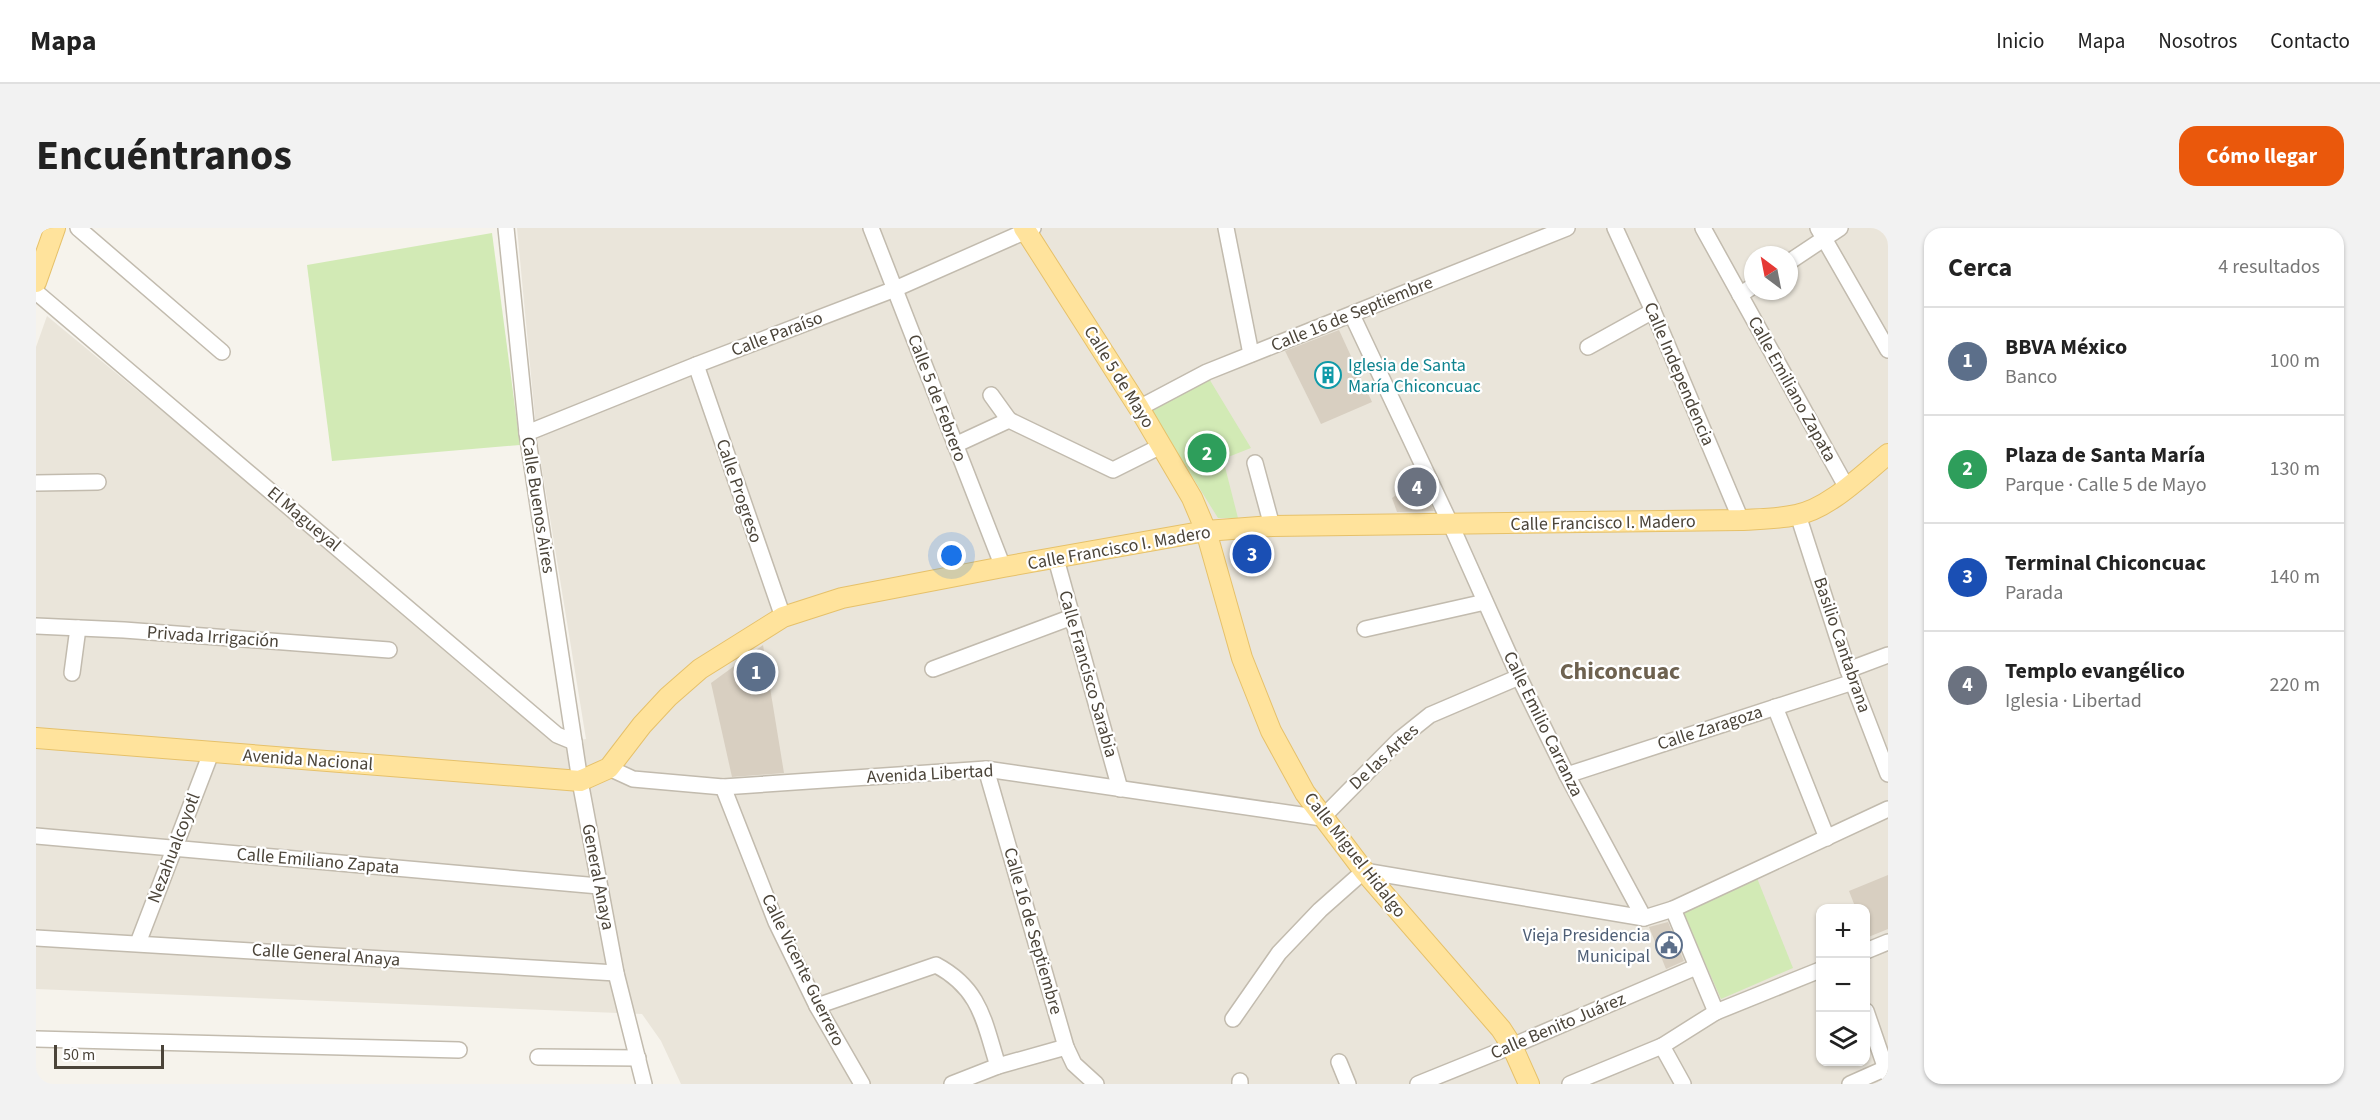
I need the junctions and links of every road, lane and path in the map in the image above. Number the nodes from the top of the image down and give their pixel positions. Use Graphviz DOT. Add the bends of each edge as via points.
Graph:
graph roads {
  1 [pos="56,228"];
  2 [pos="78,228"];
  3 [pos="506,228"];
  4 [pos="871,228"];
  5 [pos="1226,228"];
  6 [pos="1567,228"];
  7 [pos="1615,228"];
  8 [pos="1703,228"];
  9 [pos="1840,228"];
  10 [pos="1028,230"];
  11 [pos="1821,233"];
  12 [pos="1798,254"];
  13 [pos="36,282"];
  14 [pos="1744,287"];
  15 [pos="895,289"];
  16 [pos="36,292"];
  17 [pos="1752,300"];
  18 [pos="1653,311"];
  19 [pos="1352,315"];
  20 [pos="1588,347"];
  21 [pos="1888,350"];
  22 [pos="222,352"];
  23 [pos="1251,354"];
  24 [pos="696,365"];
  25 [pos="991,395"];
  26 [pos="1139,408"];
  27 [pos="1009,420"];
  28 [pos="527,433"];
  29 [pos="955,445"];
  30 [pos="1161,446"];
  31 [pos="1888,454"];
  32 [pos="1255,463"];
  33 [pos="98,482"];
  34 [pos="36,483"];
  35 [pos="1847,488"];
  36 [pos="1798,515"];
  37 [pos="1741,520"];
  38 [pos="1451,525"];
  39 [pos="1272,526"];
  40 [pos="1206,531"];
  41 [pos="1056,560"];
  42 [pos="1003,567"];
  43 [pos="1485,603"];
  44 [pos="783,617"];
  45 [pos="1072,617"];
  46 [pos="36,626"];
  47 [pos="78,628"];
  48 [pos="1365,629"];
  49 [pos="389,650"];
  50 [pos="1888,655"];
  51 [pos="933,669"];
  52 [pos="72,673"];
  53 [pos="1850,676"];
  54 [pos="1519,677"];
  55 [pos="1774,707"];
  56 [pos="36,738"];
  57 [pos="574,742"];
  58 [pos="211,753"];
  59 [pos="609,768"];
  60 [pos="986,769"];
  61 [pos="1888,774"];
  62 [pos="1567,775"];
  63 [pos="580,781"];
  64 [pos="723,787"];
  65 [pos="1120,789"];
  66 [pos="1888,809"];
  67 [pos="1322,818"];
  68 [pos="36,836"];
  69 [pos="1827,838"];
  70 [pos="174,849"];
  71 [pos="1364,871"];
  72 [pos="599,886"];
  73 [pos="1673,909"];
  74 [pos="1644,918"];
  75 [pos="36,938"];
  76 [pos="1888,942"];
  77 [pos="138,943"];
  78 [pos="1870,949"];
  79 [pos="1696,967"];
  80 [pos="1816,972"];
  81 [pos="616,973"];
  82 [pos="817,1006"];
  83 [pos="1716,1012"];
  84 [pos="1866,1012"];
  85 [pos="1233,1019"];
  86 [pos="36,1038"];
  87 [pos="1512,1046"];
  88 [pos="1662,1046"];
  89 [pos="1066,1047"];
  90 [pos="459,1050"];
  91 [pos="538,1057"];
  92 [pos="638,1058"];
  93 [pos="1339,1062"];
  94 [pos="998,1066"];
  95 [pos="1887,1072"];
  96 [pos="644,1084"];
  97 [pos="862,1084"];
  98 [pos="952,1084"];
  99 [pos="1096,1084"];
  100 [pos="1348,1084"];
  101 [pos="1418,1084"];
  102 [pos="1529,1084"];
  103 [pos="1570,1084"];
  104 [pos="1683,1084"];
  105 [pos="1850,1084"];
  1 -- 13 [label="main road"];
  2 -- 22 [label="street"];
  3 -- 28 [label="street, Calle Buenos Aires"];
  4 -- 15 [label="street, Calle 5 de Febrero"];
  5 -- 23 [label="street"];
  6 -- 19 [label="street, Calle 16 de Septiembre"];
  7 -- 18 [label="street, Calle Independencia"];
  8 -- 14 [label="street, Calle Emiliano Zapata"];
  9 -- 11 [label="street"];
  10 -- 15 [label="street, Calle Paraíso"];
  10 -- 26 [label="main road, Calle 5 de Mayo"];
  11 -- 12 [label="street"];
  11 -- 21 [label="street"];
  15 -- 24 [label="street, Calle Paraíso"];
  15 -- 29 [label="street, Calle 5 de Febrero"];
  16 -- 57 [label="street, El Magueyal" via="557,735"];
  17 -- 35 [label="street, Calle Emiliano Zapata"];
  18 -- 20 [label="street"];
  18 -- 37 [label="street, Calle Independencia"];
  19 -- 23 [label="street, Calle 16 de Septiembre"];
  19 -- 38 [label="street, Calle Emilio Carranza"];
  23 -- 26 [label="street, Calle 16 de Septiembre"];
  24 -- 28 [label="street, Calle Paraíso"];
  24 -- 44 [label="street, Calle Progreso"];
  25 -- 27 [label="street"];
  26 -- 30 [label="main road, Calle 5 de Mayo"];
  27 -- 29 [label="street"];
  27 -- 30 [label="street" via="1113,470"];
  28 -- 57 [label="street, Calle Buenos Aires"];
  29 -- 42 [label="street, Calle 5 de Febrero"];
  30 -- 40 [label="main road, Calle 5 de Mayo" via="1192,498"];
  31 -- 35 [label="main road"];
  32 -- 39 [label="street"];
  33 -- 34 [label="street"];
  35 -- 36 [label="main road"];
  36 -- 37 [label="main road, Calle Francisco I. Madero"];
  36 -- 53 [label="street, Basilio Cantabrana"];
  37 -- 38 [label="main road, Calle Francisco I. Madero"];
  38 -- 39 [label="main road, Calle Francisco I. Madero"];
  38 -- 43 [label="street, Calle Emilio Carranza"];
  39 -- 40 [label="main road, Calle Francisco I. Madero"];
  40 -- 41 [label="main road, Calle Francisco I. Madero"];
  40 -- 67 [label="main road, Calle Miguel Hidalgo" via="1242,658 1271,731"];
  41 -- 42 [label="main road, Calle Francisco I. Madero"];
  41 -- 45 [label="street, Calle Francisco Sarabia"];
  42 -- 44 [label="main road, Calle Francisco I. Madero" via="842,598"];
  43 -- 48 [label="street"];
  43 -- 54 [label="street, Calle Emilio Carranza"];
  44 -- 59 [label="main road, Calle Francisco I. Madero" via="700,669 642,725"];
  45 -- 51 [label="street"];
  45 -- 65 [label="street, Calle Francisco Sarabia"];
  46 -- 47 [label="street, Privada Irrigación"];
  47 -- 49 [label="street, Privada Irrigación"];
  47 -- 52 [label="street"];
  50 -- 53 [label="street, Calle Zaragoza"];
  53 -- 55 [label="street, Calle Zaragoza"];
  53 -- 61 [label="street, Basilio Cantabrana"];
  54 -- 62 [label="street, Calle Emilio Carranza"];
  54 -- 67 [label="street, De las Artes" via="1430,715 1400,739"];
  55 -- 62 [label="street, Calle Zaragoza"];
  55 -- 69 [label="street"];
  56 -- 58 [label="main road, Avenida Nacional"];
  57 -- 63 [label="street, Calle Buenos Aires"];
  58 -- 63 [label="main road, Avenida Nacional"];
  58 -- 70 [label="street, Nezahualcoyotl"];
  59 -- 63 [label="main road, Calle Francisco I. Madero"];
  59 -- 64 [label="street, Avenida Libertad" via="633,779"];
  60 -- 64 [label="street, Avenida Libertad"];
  60 -- 65 [label="street, Avenida Libertad"];
  60 -- 89 [label="street, Calle 16 de Septiembre"];
  62 -- 74 [label="street, Calle Emilio Carranza"];
  63 -- 72 [label="street, General Anaya"];
  64 -- 82 [label="street, Calle Vicente Guerrero" via="776,922"];
  65 -- 67 [label="street, Avenida Libertad"];
  66 -- 69 [label="street"];
  67 -- 71 [label="main road, Calle Miguel Hidalgo"];
  68 -- 70 [label="street, Calle Emiliano Zapata"];
  69 -- 73 [label="street"];
  70 -- 72 [label="street, Calle Emiliano Zapata"];
  70 -- 77 [label="street, Nezahualcoyotl"];
  71 -- 74 [label="street"];
  71 -- 85 [label="street" via="1279,953"];
  71 -- 87 [label="main road, Calle Miguel Hidalgo"];
  72 -- 81 [label="street, General Anaya"];
  73 -- 74 [label="street"];
  73 -- 79 [label="street"];
  75 -- 77 [label="street, Calle General Anaya"];
  76 -- 78 [label="street"];
  77 -- 81 [label="street, Calle General Anaya"];
  79 -- 83 [label="street"];
  79 -- 87 [label="street, Calle Benito Juárez"];
  80 -- 83 [label="street"];
  81 -- 92 [label="street"];
  82 -- 94 [label="street" via="936,965 960,980 977,1002"];
  82 -- 97 [label="street, Calle Vicente Guerrero"];
  83 -- 88 [label="street"];
  84 -- 95 [label="street"];
  86 -- 90 [label="street"];
  87 -- 101 [label="street, Calle Benito Juárez"];
  87 -- 102 [label="main road, Calle Miguel Hidalgo"];
  88 -- 103 [label="street"];
  88 -- 104 [label="street"];
  89 -- 94 [label="street"];
  89 -- 99 [label="street, Calle 16 de Septiembre" via="1074,1064"];
  91 -- 92 [label="street"];
  92 -- 96 [label="street"];
  93 -- 100 [label="street"];
  94 -- 98 [label="street"];
  95 -- 105 [label="street"];
}
